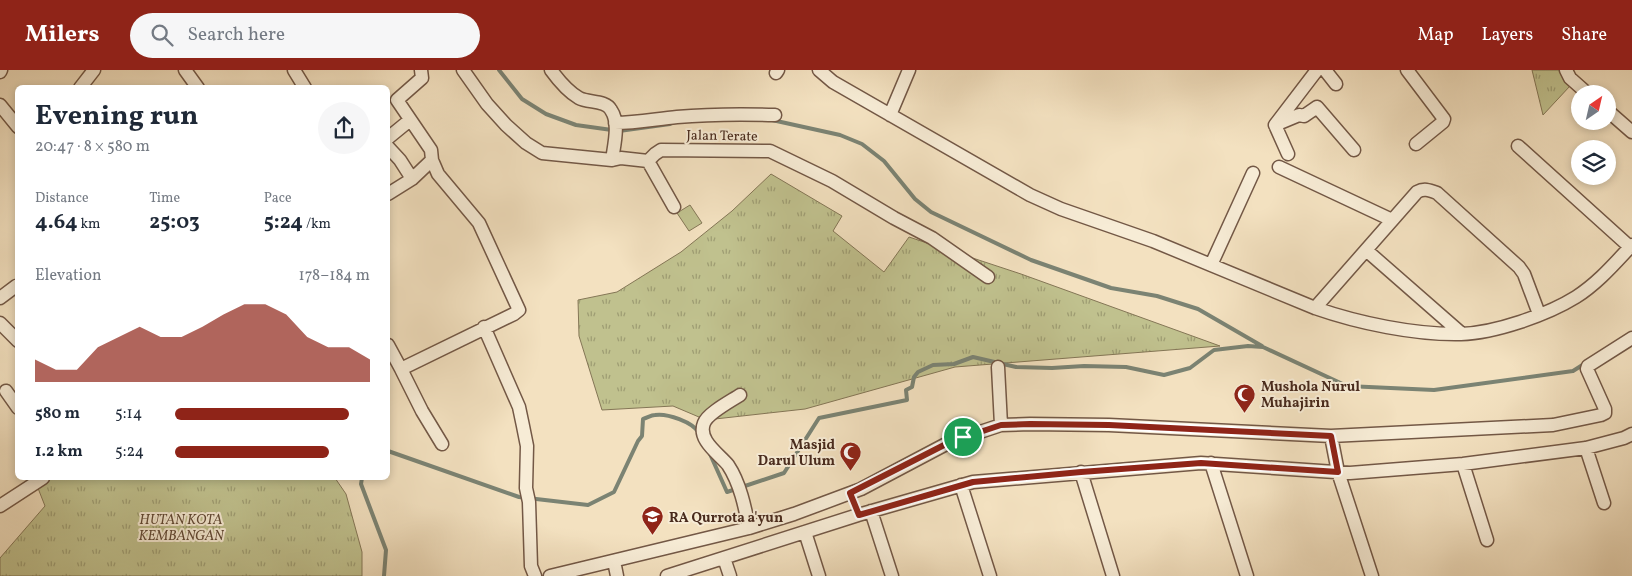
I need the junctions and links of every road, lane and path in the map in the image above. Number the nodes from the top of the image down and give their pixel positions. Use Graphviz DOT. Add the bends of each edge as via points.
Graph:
graph roads {
  1 [pos="94,70"];
  2 [pos="185,70"];
  3 [pos="294,70"];
  4 [pos="463,70"];
  5 [pos="551,70"];
  6 [pos="819,70"];
  7 [pos="909,70"];
  8 [pos="1317,70"];
  9 [pos="1325,70"];
  10 [pos="1407,70"];
  11 [pos="1566,70"];
  12 [pos="422,74"];
  13 [pos="1336,84"];
  14 [pos="82,85"];
  15 [pos="196,85"];
  16 [pos="302,85"];
  17 [pos="1578,85"];
  18 [pos="0,105"];
  19 [pos="774,115"];
  20 [pos="890,115"];
  21 [pos="1616,118"];
  22 [pos="410,120"];
  23 [pos="15,123"];
  24 [pos="615,125"];
  25 [pos="1275,125"];
  26 [pos="1632,132"];
  27 [pos="390,136"];
  28 [pos="1416,144"];
  29 [pos="1518,146"];
  30 [pos="390,149"];
  31 [pos="1354,150"];
  32 [pos="1288,154"];
  33 [pos="432,160"];
  34 [pos="612,160"];
  35 [pos="648,160"];
  36 [pos="1279,167"];
  37 [pos="1253,173"];
  38 [pos="409,174"];
  39 [pos="390,193"];
  40 [pos="674,208"];
  41 [pos="1392,220"];
  42 [pos="1631,246"];
  43 [pos="1366,250"];
  44 [pos="1210,265"];
  45 [pos="988,277"];
  46 [pos="15,287"];
  47 [pos="0,298"];
  48 [pos="1315,308"];
  49 [pos="1539,314"];
  50 [pos="0,323"];
  51 [pos="484,327"];
  52 [pos="1462,334"];
  53 [pos="1632,338"];
  54 [pos="15,339"];
  55 [pos="390,349"];
  56 [pos="998,367"];
  57 [pos="401,369"];
  58 [pos="15,385"];
  59 [pos="3,391"];
  60 [pos="740,395"];
  61 [pos="15,405"];
  62 [pos="1001,425"];
  63 [pos="1632,434"];
  64 [pos="1331,436"];
  65 [pos="442,444"];
  66 [pos="1586,448"];
  67 [pos="1211,463"];
  68 [pos="1463,464"];
  69 [pos="1081,472"];
  70 [pos="1338,472"];
  71 [pos="40,480"];
  72 [pos="961,485"];
  73 [pos="850,493"];
  74 [pos="1604,503"];
  75 [pos="0,506"];
  76 [pos="865,513"];
  77 [pos="749,528"];
  78 [pos="805,532"];
  79 [pos="1487,540"];
  80 [pos="724,558"];
  81 [pos="614,561"];
  82 [pos="535,576"];
  83 [pos="550,576"];
  84 [pos="617,576"];
  85 [pos="667,576"];
  86 [pos="730,576"];
  87 [pos="819,576"];
  88 [pos="892,576"];
  89 [pos="990,576"];
  90 [pos="1113,576"];
  91 [pos="1247,576"];
  92 [pos="1372,576"];
  1 -- 14 [label="street"];
  2 -- 15 [label="street"];
  3 -- 16 [label="street"];
  4 -- 34 [label="street, Jalan Terate" via="486,104 518,138 542,153"];
  5 -- 24 [label="street" via="565,88 580,99 610,108"];
  6 -- 20 [label="street" via="833,82"];
  7 -- 20 [label="street"];
  8 -- 25 [label="street"];
  9 -- 13 [label="street"];
  10 -- 28 [label="street" via="1444,119"];
  11 -- 17 [label="street"];
  12 -- 22 [label="street" via="397,100"];
  18 -- 23 [label="street"];
  19 -- 24 [label="street" via="677,117"];
  20 -- 44 [label="street" via="1030,195"];
  21 -- 26 [label="street"];
  22 -- 27 [label="street"];
  22 -- 33 [label="street" via="431,150"];
  24 -- 34 [label="street"];
  25 -- 31 [label="street" via="1304,116 1317,107"];
  25 -- 32 [label="street"];
  29 -- 42 [label="street"];
  30 -- 38 [label="street"];
  33 -- 39 [label="street" via="412,179"];
  33 -- 51 [label="street" via="438,174 479,223 520,310"];
  34 -- 35 [label="street, Jalan Terate"];
  35 -- 40 [label="street"];
  35 -- 45 [label="street, Jalan Terate" via="662,150 770,151 832,181 932,238"];
  36 -- 41 [label="street"];
  37 -- 44 [label="street"];
  41 -- 43 [label="street"];
  41 -- 49 [label="street" via="1417,192 1423,189 1436,193 1519,267"];
  42 -- 49 [label="street" via="1577,296"];
  43 -- 48 [label="street"];
  43 -- 52 [label="street"];
  44 -- 48 [label="street"];
  46 -- 47 [label="street"];
  48 -- 52 [label="street" via="1370,323"];
  49 -- 52 [label="street" via="1502,328"];
  50 -- 54 [label="street"];
  51 -- 57 [label="street"];
  51 -- 82 [label="street" via="519,407 527,446 526,488 531,566"];
  53 -- 64 [label="street" via="1588,366 1605,409 1601,415 1553,425"];
  55 -- 57 [label="street"];
  56 -- 62 [label="street"];
  57 -- 65 [label="street"];
  58 -- 59 [label="street"];
  59 -- 61 [label="street"];
  60 -- 77 [label="street" via="708,418 703,430 707,442 727,464 736,481"];
  62 -- 64 [label="street" via="1109,425"];
  62 -- 73 [label="street" via="950,442"];
  63 -- 66 [label="street"];
  64 -- 70 [label="street"];
  66 -- 68 [label="street"];
  66 -- 74 [label="street"];
  67 -- 69 [label="street"];
  67 -- 70 [label="street"];
  67 -- 91 [label="street"];
  68 -- 70 [label="street"];
  68 -- 79 [label="street"];
  69 -- 72 [label="street"];
  69 -- 90 [label="street"];
  70 -- 92 [label="street"];
  71 -- 75 [label="street"];
  72 -- 76 [label="street"];
  72 -- 89 [label="street"];
  73 -- 76 [label="street"];
  73 -- 77 [label="street"];
  76 -- 78 [label="street"];
  76 -- 88 [label="street"];
  77 -- 81 [label="street"];
  78 -- 80 [label="street"];
  78 -- 87 [label="street"];
  80 -- 85 [label="street"];
  80 -- 86 [label="street"];
  81 -- 83 [label="street"];
  81 -- 84 [label="street"];
}
